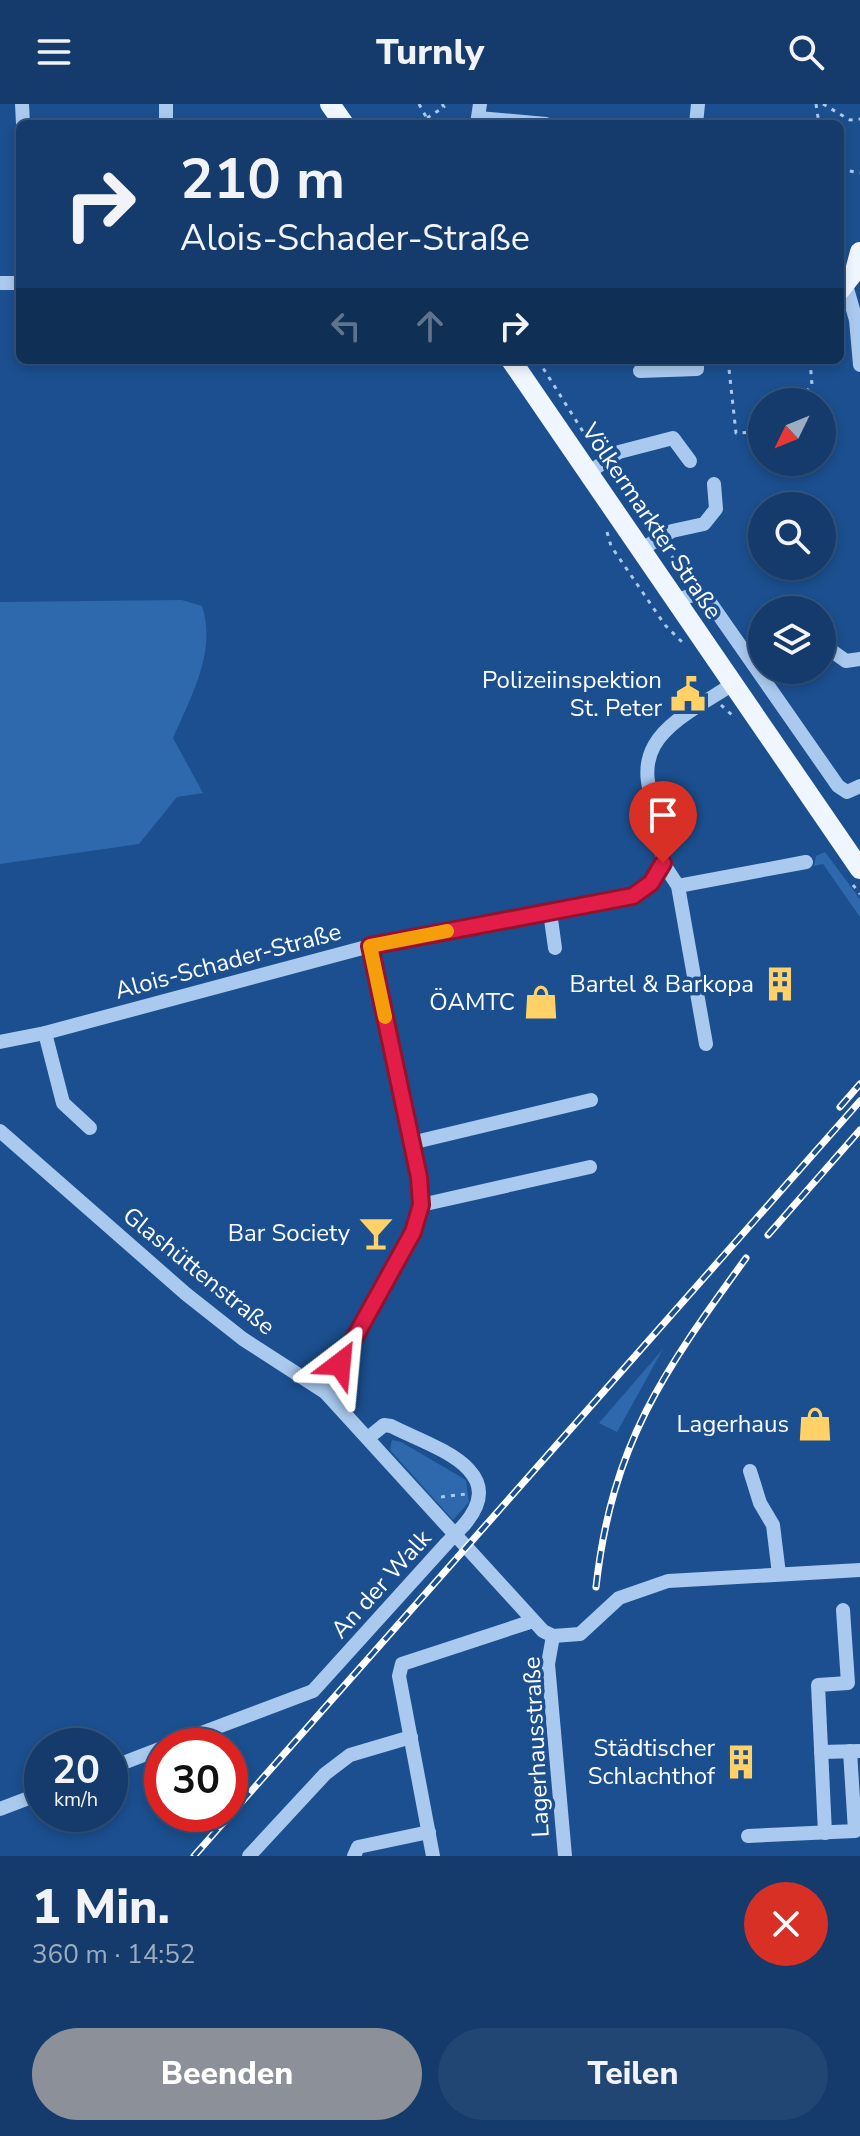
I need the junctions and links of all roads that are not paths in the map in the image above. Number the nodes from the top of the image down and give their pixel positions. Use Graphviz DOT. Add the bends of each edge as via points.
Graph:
graph roads {
  1 [pos="478,115"];
  2 [pos="516,120"];
  3 [pos="860,252"];
  4 [pos="849,289"];
  5 [pos="515,364"];
  6 [pos="697,364"];
  7 [pos="860,365"];
  8 [pos="640,371"];
  9 [pos="690,461"];
  10 [pos="588,473"];
  11 [pos="714,484"];
  12 [pos="640,550"];
  13 [pos="674,601"];
  14 [pos="836,654"];
  15 [pos="860,659"];
  16 [pos="731,685"];
  17 [pos="860,786"];
  18 [pos="806,862"];
  19 [pos="663,863"];
  20 [pos="860,869"];
  21 [pos="678,886"];
  22 [pos="550,912"];
  23 [pos="370,946"];
  24 [pos="555,948"];
  25 [pos="45,1033"];
  26 [pos="0,1042"];
  27 [pos="706,1044"];
  28 [pos="591,1100"];
  29 [pos="90,1128"];
  30 [pos="0,1131"];
  31 [pos="411,1143"];
  32 [pos="590,1167"];
  33 [pos="421,1205"];
  34 [pos="325,1392"];
  35 [pos="368,1438"];
  36 [pos="750,1471"];
  37 [pos="860,1570"];
  38 [pos="779,1574"];
  39 [pos="843,1610"];
  40 [pos="533,1621"];
  41 [pos="553,1636"];
  42 [pos="215,1728"];
  43 [pos="411,1737"];
  44 [pos="855,1751"];
  45 [pos="821,1752"];
  46 [pos="24,1800"];
  47 [pos="0,1809"];
  48 [pos="429,1832"];
  49 [pos="825,1833"];
  50 [pos="748,1836"];
  51 [pos="249,1856"];
  52 [pos="354,1856"];
  53 [pos="433,1856"];
  54 [pos="565,1856"];
  1 -- 2 [label="street"];
  3 -- 4 [label="main road"];
  4 -- 7 [label="street"];
  5 -- 10 [label="main road, Völkermarkter Straße"];
  6 -- 8 [label="street" via="697,369"];
  9 -- 10 [label="street" via="673,438 619,452"];
  10 -- 12 [label="main road, Völkermarkter Straße"];
  11 -- 12 [label="street" via="716,509 704,524 672,531"];
  12 -- 13 [label="main road, Völkermarkter Straße"];
  13 -- 16 [label="main road, Völkermarkter Straße"];
  13 -- 17 [label="street" via="696,594 707,598 838,786 847,792"];
  14 -- 15 [label="street" via="846,661"];
  16 -- 19 [label="street" via="667,731 649,758 649,780 664,830"];
  16 -- 20 [label="main road, Völkermarkter Straße"];
  18 -- 21 [label="street"];
  19 -- 21 [label="street"];
  19 -- 22 [label="street, Alois-Schader-Straße" via="651,883 633,896"];
  21 -- 27 [label="street"];
  22 -- 23 [label="street, Alois-Schader-Straße"];
  22 -- 24 [label="street"];
  23 -- 25 [label="street, Alois-Schader-Straße"];
  23 -- 31 [label="street"];
  25 -- 26 [label="street, Alois-Schader-Straße"];
  25 -- 29 [label="street" via="63,1103"];
  28 -- 31 [label="street"];
  30 -- 34 [label="street, Glashüttenstraße" via="186,1294"];
  31 -- 33 [label="street"];
  32 -- 33 [label="street"];
  33 -- 34 [label="street" via="413,1232"];
  34 -- 35 [label="street, Glashüttenstraße"];
  35 -- 40 [label="street, Glashüttenstraße"];
  35 -- 42 [label="street, An der Walk, bridge" via="384,1425 391,1426 458,1460 473,1472 481,1500 313,1691"];
  36 -- 38 [label="street" via="773,1525"];
  37 -- 38 [label="street"];
  38 -- 41 [label="street" via="668,1581 642,1588 619,1598 580,1634"];
  39 -- 45 [label="street" via="848,1683 818,1685"];
  40 -- 41 [label="street, Glashüttenstraße"];
  40 -- 43 [label="street" via="402,1664 399,1676"];
  41 -- 54 [label="street, Lagerhausstraße" via="548,1664"];
  43 -- 48 [label="street"];
  43 -- 51 [label="street" via="350,1755 325,1774"];
  44 -- 45 [label="street"];
  44 -- 49 [label="street" via="855,1831"];
  45 -- 49 [label="street"];
  46 -- 47 [label="street"];
  48 -- 52 [label="street" via="358,1847"];
  48 -- 53 [label="street"];
  49 -- 50 [label="street"];
}
